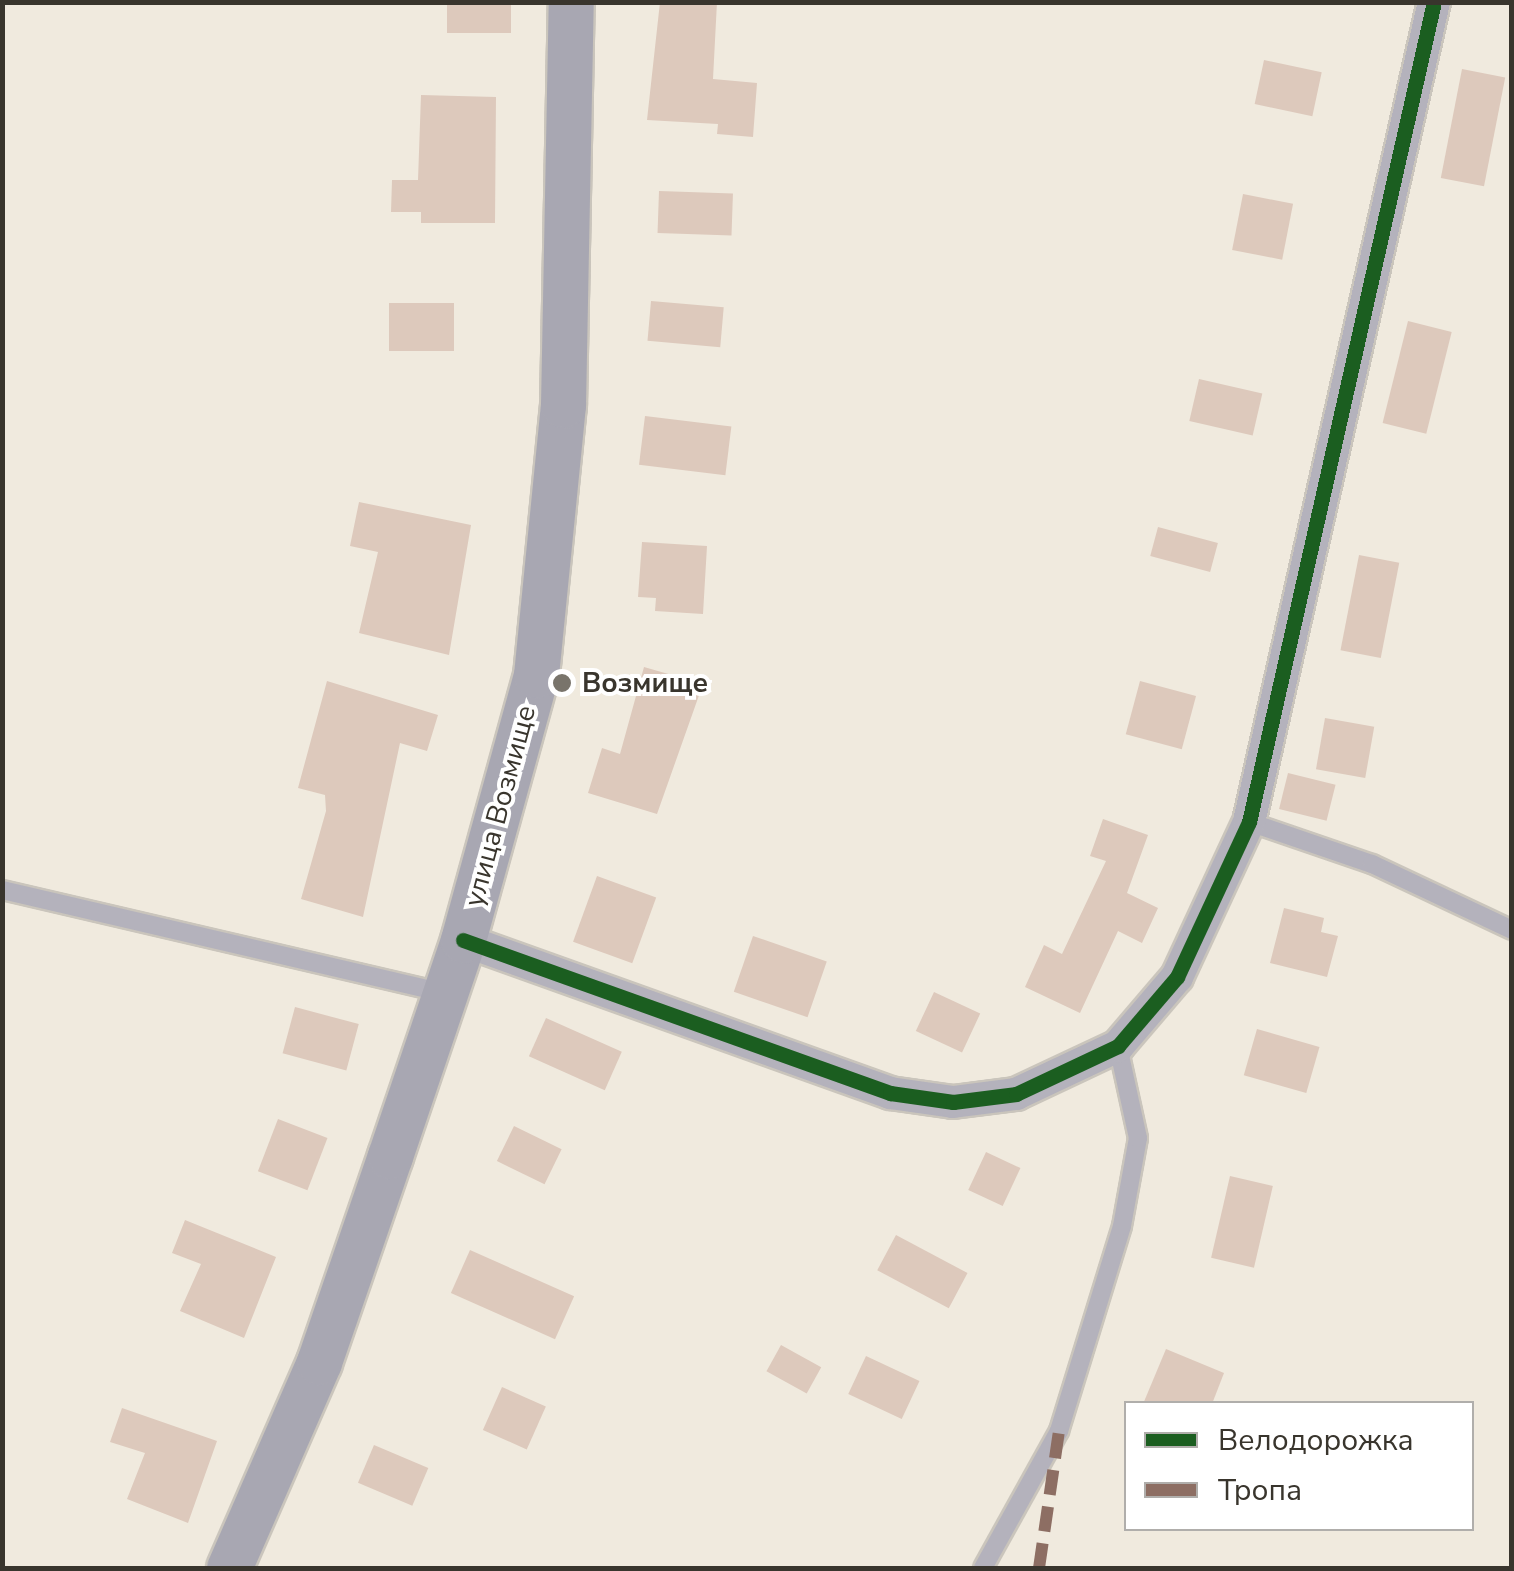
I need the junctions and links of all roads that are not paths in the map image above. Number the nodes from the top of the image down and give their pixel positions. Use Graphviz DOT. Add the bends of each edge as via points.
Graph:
graph roads {
  1 [pos="571,2"];
  2 [pos="1434,2"];
  3 [pos="1249,822"];
  4 [pos="2,890"];
  5 [pos="1512,930"];
  6 [pos="464,940"];
  7 [pos="446,993"];
  8 [pos="1118,1046"];
  9 [pos="230,1568"];
  10 [pos="983,1568"];
  1 -- 6 [label="main road, улица Возмище" via="551,580 536,675"];
  2 -- 3 [label="street"];
  3 -- 5 [label="lane" via="1390,872"];
  3 -- 8 [label="street" via="1178,977"];
  4 -- 7 [label="lane"];
  6 -- 7 [label="main road, улица Возмище"];
  6 -- 8 [label="street" via="890,1093 953,1102 1016,1094"];
  7 -- 9 [label="main road, улица Возмище" via="319,1362"];
  8 -- 10 [label="lane" via="1138,1138 1122,1226 1059,1431"];
}
